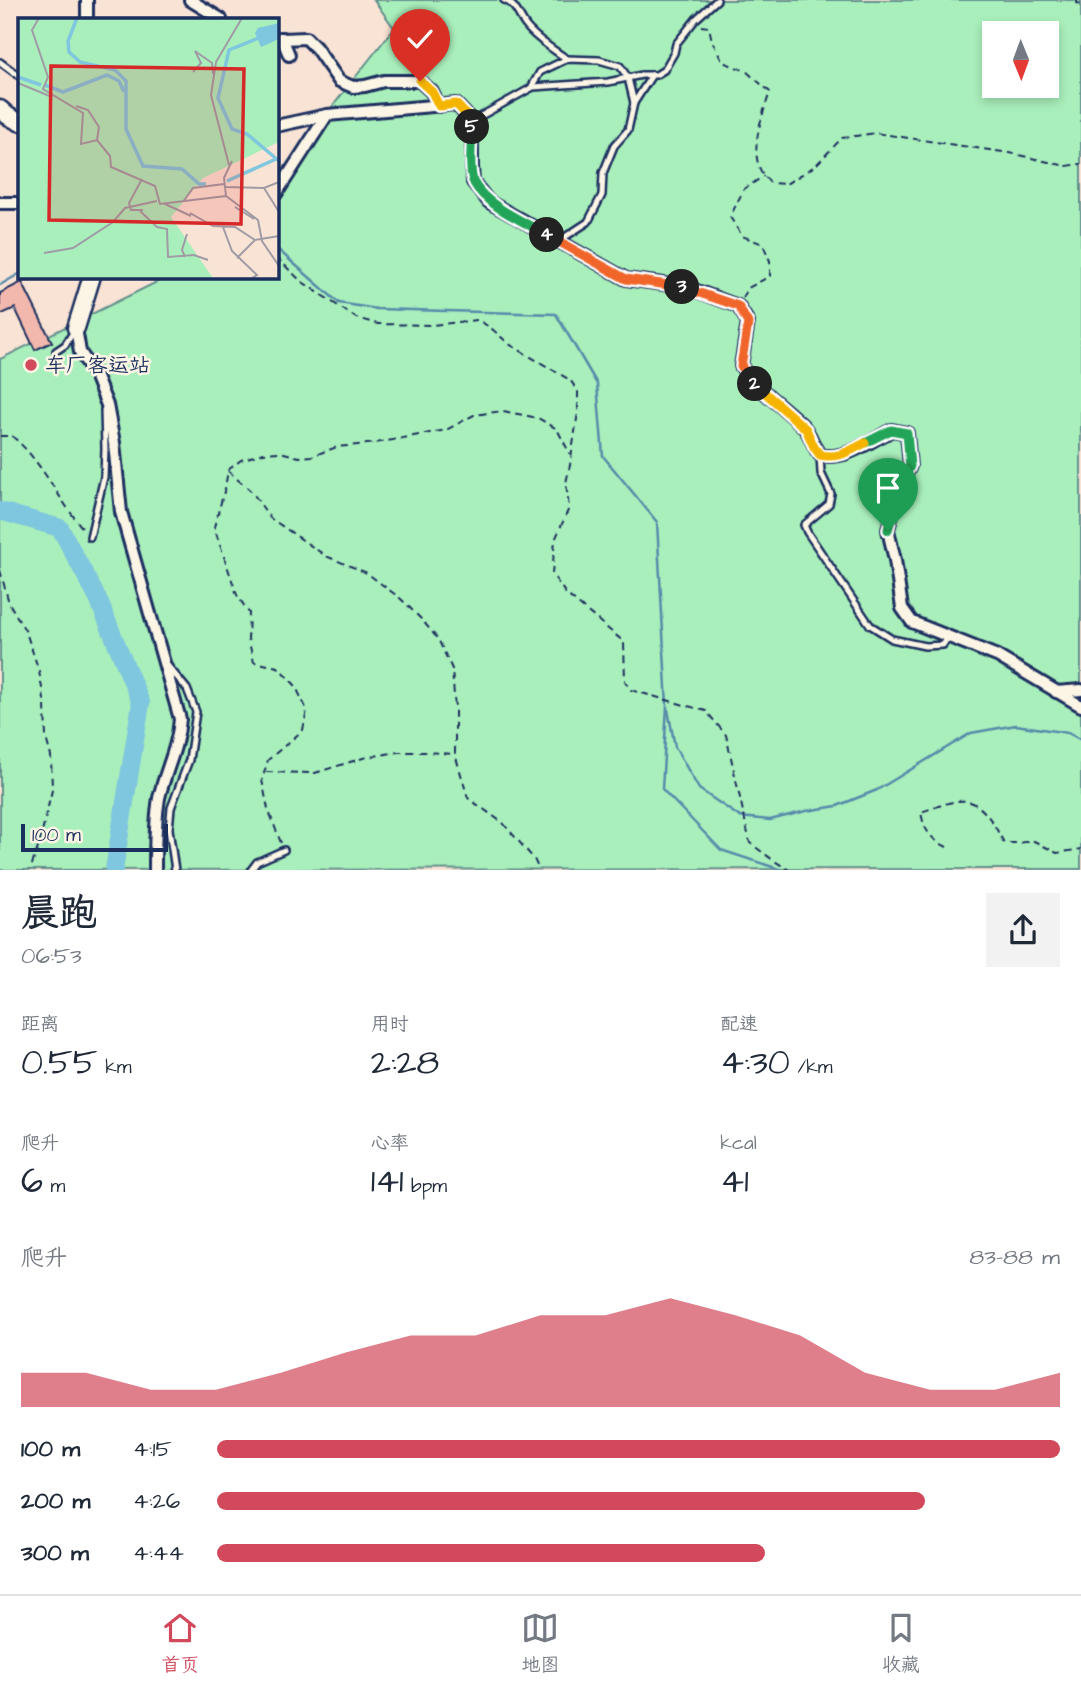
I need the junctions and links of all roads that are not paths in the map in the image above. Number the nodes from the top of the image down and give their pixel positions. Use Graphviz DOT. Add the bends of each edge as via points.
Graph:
graph roads {
  1 [pos="87,0"];
  2 [pos="190,0"];
  3 [pos="505,0"];
  4 [pos="718,0"];
  5 [pos="87,18"];
  6 [pos="219,18"];
  7 [pos="279,38"];
  8 [pos="289,55"];
  9 [pos="567,59"];
  10 [pos="0,62"];
  11 [pos="18,75"];
  12 [pos="652,75"];
  13 [pos="628,78"];
  14 [pos="531,88"];
  15 [pos="634,103"];
  16 [pos="439,106"];
  17 [pos="0,109"];
  18 [pos="327,115"];
  19 [pos="18,121"];
  20 [pos="472,121"];
  21 [pos="278,126"];
  22 [pos="278,191"];
  23 [pos="0,203"];
  24 [pos="18,203"];
  25 [pos="559,241"];
  26 [pos="91,278"];
  27 [pos="76,328"];
  28 [pos="56,351"];
  29 [pos="103,396"];
  30 [pos="820,455"];
  31 [pos="90,537"];
  32 [pos="949,637"];
  33 [pos="163,660"];
  34 [pos="1081,690"];
  35 [pos="1056,692"];
  36 [pos="1081,706"];
  37 [pos="284,850"];
  38 [pos="155,870"];
  39 [pos="175,870"];
  40 [pos="251,870"];
  1 -- 5 [label="street"];
  2 -- 6 [label="street"];
  3 -- 9 [label="lane" via="513,4 527,27"];
  4 -- 12 [label="lane" via="676,44 664,70"];
  7 -- 8 [label="street"];
  7 -- 16 [label="street" via="306,38 339,81 353,87 420,81"];
  9 -- 13 [label="lane" via="620,66"];
  9 -- 14 [label="lane" via="540,72"];
  10 -- 11 [label="lane"];
  12 -- 13 [label="lane"];
  12 -- 15 [label="lane"];
  13 -- 14 [label="lane"];
  13 -- 15 [label="lane"];
  14 -- 20 [label="lane"];
  15 -- 25 [label="lane" via="628,130 614,146 603,173 602,195 588,222"];
  16 -- 18 [label="street"];
  16 -- 20 [label="street" via="456,104"];
  17 -- 19 [label="street"];
  18 -- 21 [label="street"];
  18 -- 22 [label="street"];
  20 -- 25 [label="street" via="473,182 489,202"];
  23 -- 24 [label="street"];
  25 -- 30 [label="street" via="626,279 687,287 738,306 748,323 741,366 751,381 806,429"];
  26 -- 27 [label="street"];
  27 -- 28 [label="lane"];
  27 -- 29 [label="street" via="80,352"];
  29 -- 31 [label="lane" via="104,477"];
  29 -- 33 [label="street" via="114,443 121,512"];
  30 -- 32 [label="lane" via="821,473 831,494 829,504 804,525 870,625 892,639 925,646 943,645"];
  30 -- 32 [label="street" via="841,456 891,430 907,433 910,466 897,493 888,530 902,608 912,622"];
  32 -- 35 [label="street" via="997,656"];
  33 -- 38 [label="street" via="180,719 156,817"];
  33 -- 39 [label="lane" via="187,690 196,712 189,760 171,808"];
  34 -- 35 [label="street"];
  35 -- 36 [label="street"];
  37 -- 40 [label="lane" via="257,862"];
}
